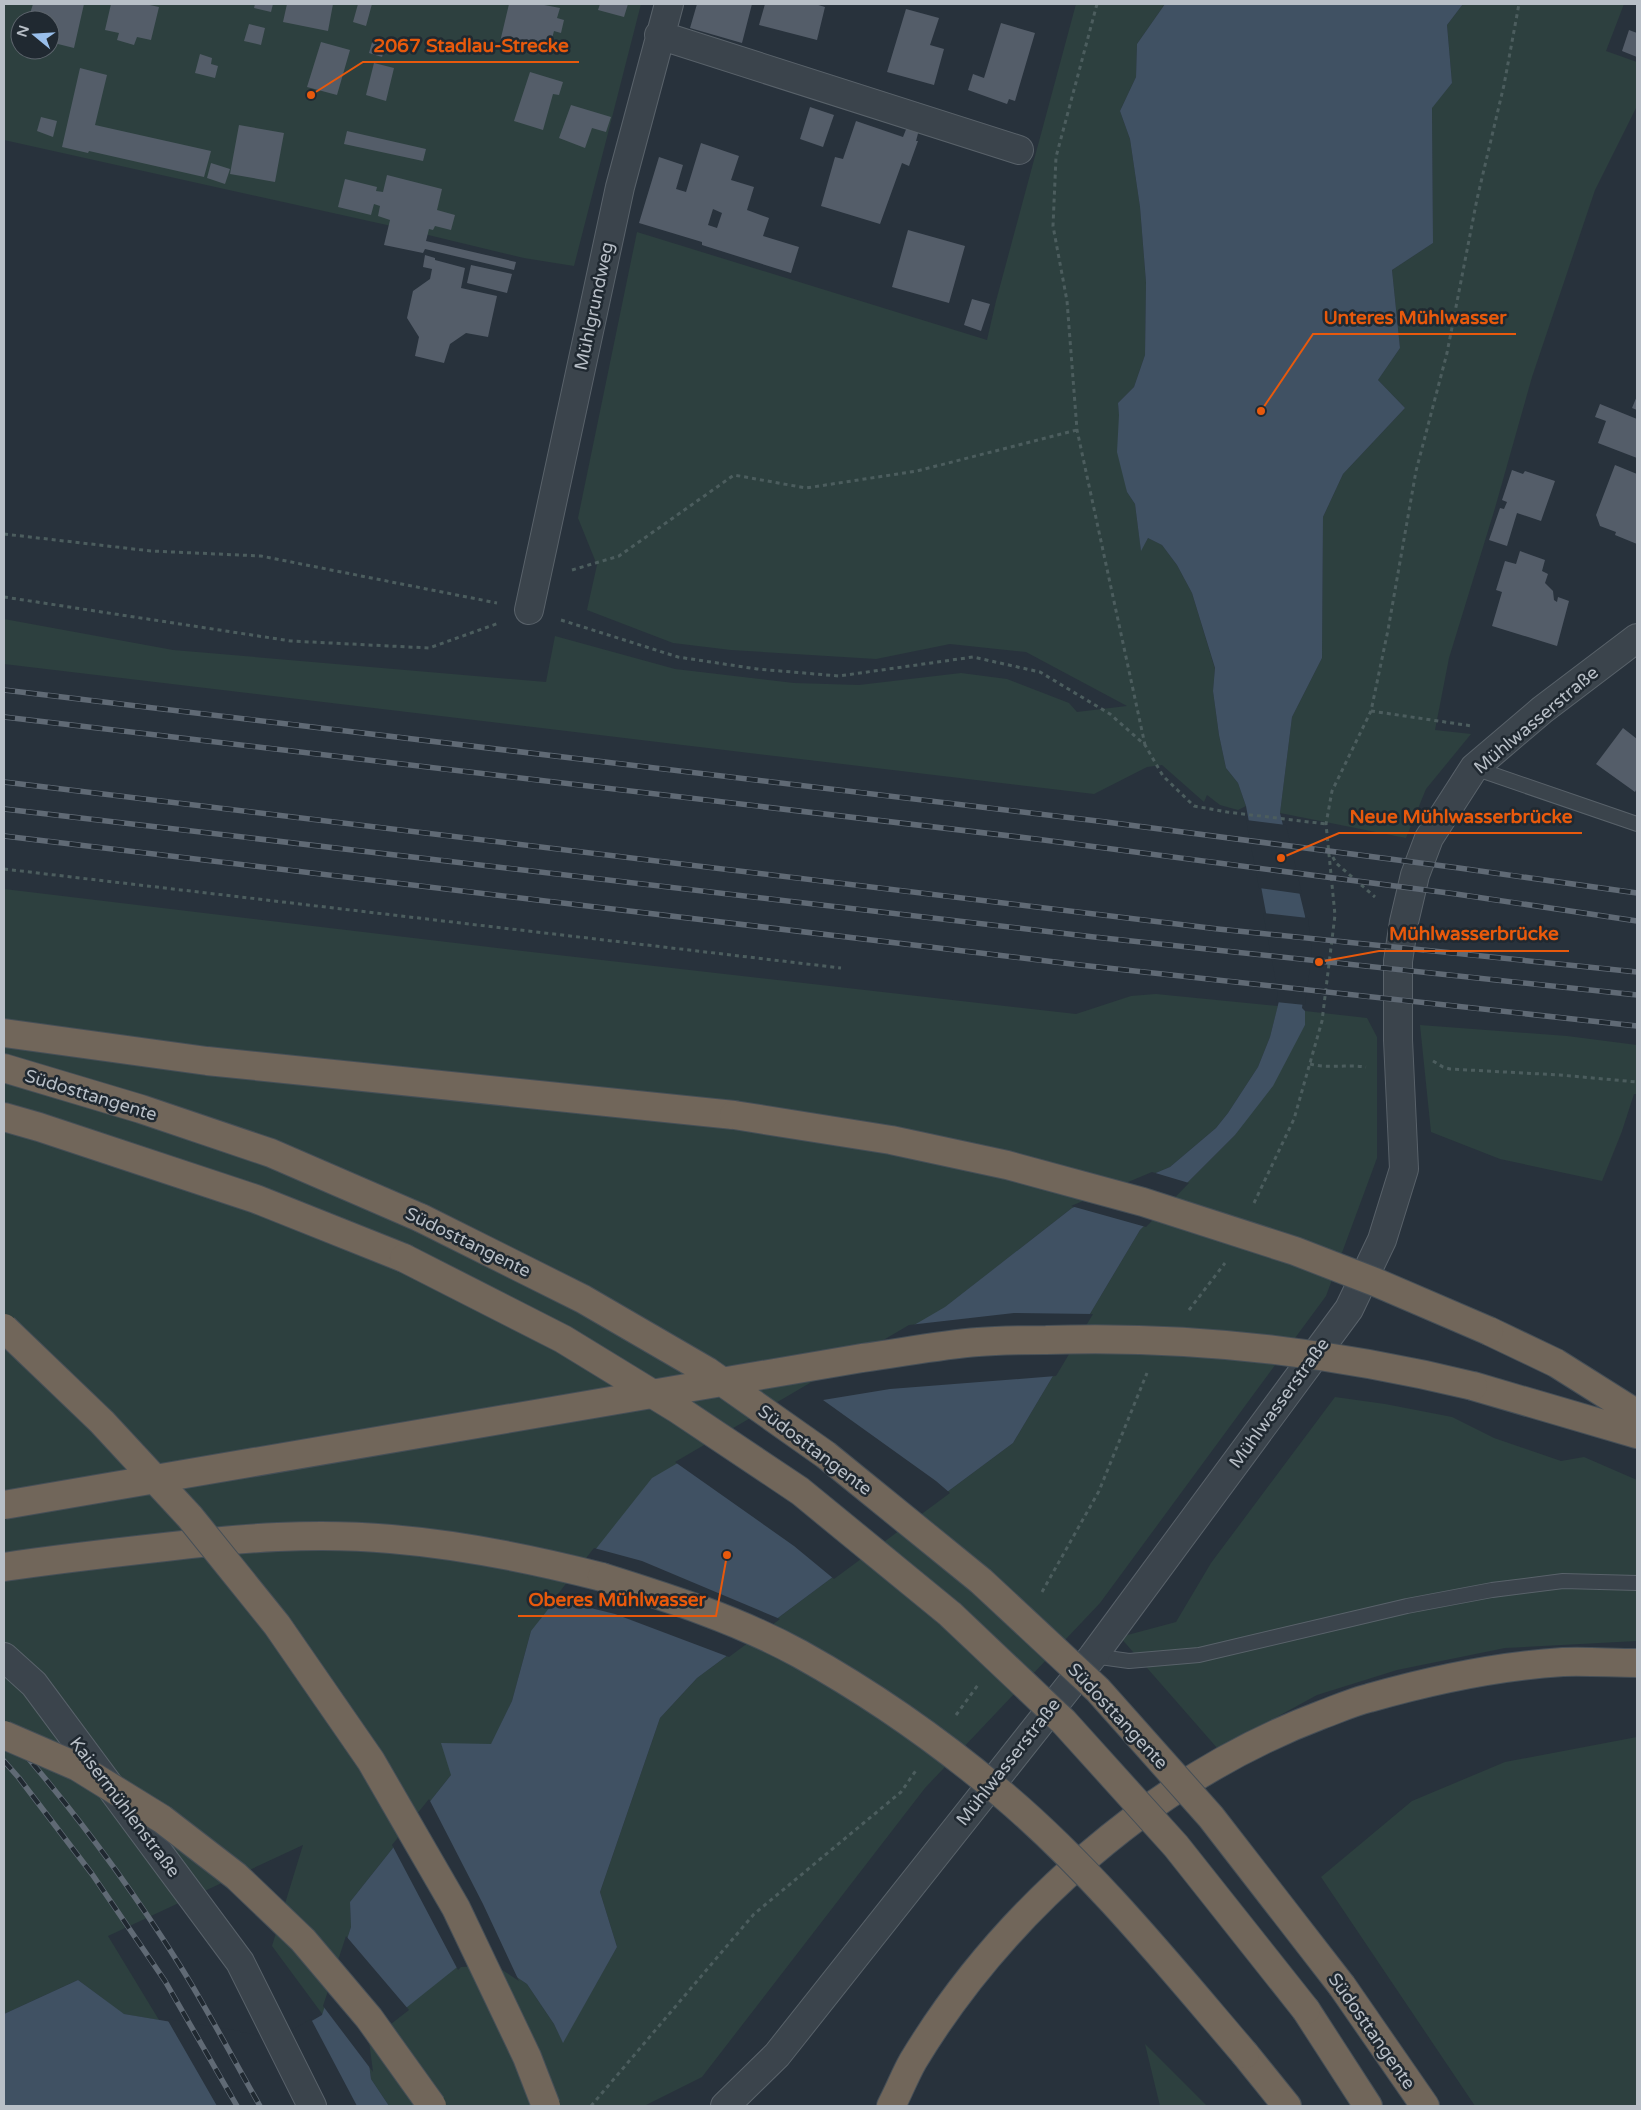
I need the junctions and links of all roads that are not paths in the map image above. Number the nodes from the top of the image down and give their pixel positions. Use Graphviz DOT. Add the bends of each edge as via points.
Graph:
graph roads {
  1 [pos="669,4"];
  2 [pos="660,35"];
  3 [pos="1019,150"];
  4 [pos="529,610"];
  5 [pos="1637,638"];
  6 [pos="1474,768"];
  7 [pos="1637,824"];
  8 [pos="4,1033"];
  9 [pos="4,1068"];
  10 [pos="4,1117"];
  11 [pos="4,1328"];
  12 [pos="1637,1414"];
  13 [pos="1637,1434"];
  14 [pos="4,1505"];
  15 [pos="4,1567"];
  16 [pos="1637,1583"];
  17 [pos="1092,1656"];
  18 [pos="4,1658"];
  19 [pos="1637,1663"];
  20 [pos="4,1735"];
  21 [pos="312,2106"];
  22 [pos="432,2106"];
  23 [pos="546,2106"];
  24 [pos="725,2106"];
  25 [pos="891,2106"];
  26 [pos="1287,2106"];
  27 [pos="1368,2106"];
  28 [pos="1425,2106"];
  1 -- 2 [label="street, Mühlgrundweg"];
  2 -- 3 [label="street"];
  2 -- 4 [label="street, Mühlgrundweg" via="620,186"];
  5 -- 6 [label="street, Mühlwasserstraße" via="1542,710"];
  6 -- 7 [label="lane"];
  6 -- 17 [label="street, Mühlwasserstraße" via="1430,838 1415,875 1404,922 1397,995 1404,1169 1382,1240 1349,1309"];
  8 -- 12 [label="highway, bridge" via="207,1061 734,1116 891,1140 1007,1165 1143,1202 1295,1251 1375,1282 1556,1364"];
  9 -- 28 [label="highway, Südosttangente, bridge" via="271,1153 422,1218 583,1299 707,1371 826,1455 981,1580 1098,1690 1211,1816 1342,1986"];
  10 -- 27 [label="highway, bridge" via="256,1199 404,1258 563,1339 679,1410 800,1491 950,1614 1064,1722 1176,1846 1306,2010"];
  11 -- 23 [label="highway, bridge" via="102,1422 190,1517 282,1633 372,1762 456,1908 527,2057"];
  13 -- 14 [label="highway, bridge" via="1474,1386 1349,1360 1232,1345 1108,1338 978,1342 862,1358"];
  15 -- 26 [label="highway, bridge" via="228,1540 316,1536 390,1539 463,1547 535,1560 672,1599 737,1625 798,1654 864,1692 933,1738 1003,1795 1055,1843 1134,1925"];
  16 -- 17 [label="lane" via="1563,1581 1492,1590 1407,1606 1199,1655 1129,1661"];
  17 -- 24 [label="street, Mühlwasserstraße" via="777,2055"];
  18 -- 21 [label="street, Kaisermühlenstraße" via="34,1684 240,1962"];
  19 -- 25 [label="highway" via="1564,1662 1465,1674 1367,1698 1283,1730 1215,1766 1166,1796 1101,1844 1044,1896 969,1979 913,2061"];
  20 -- 22 [label="highway, bridge" via="78,1768 162,1819 236,1876 303,1940 369,2018"];
}
